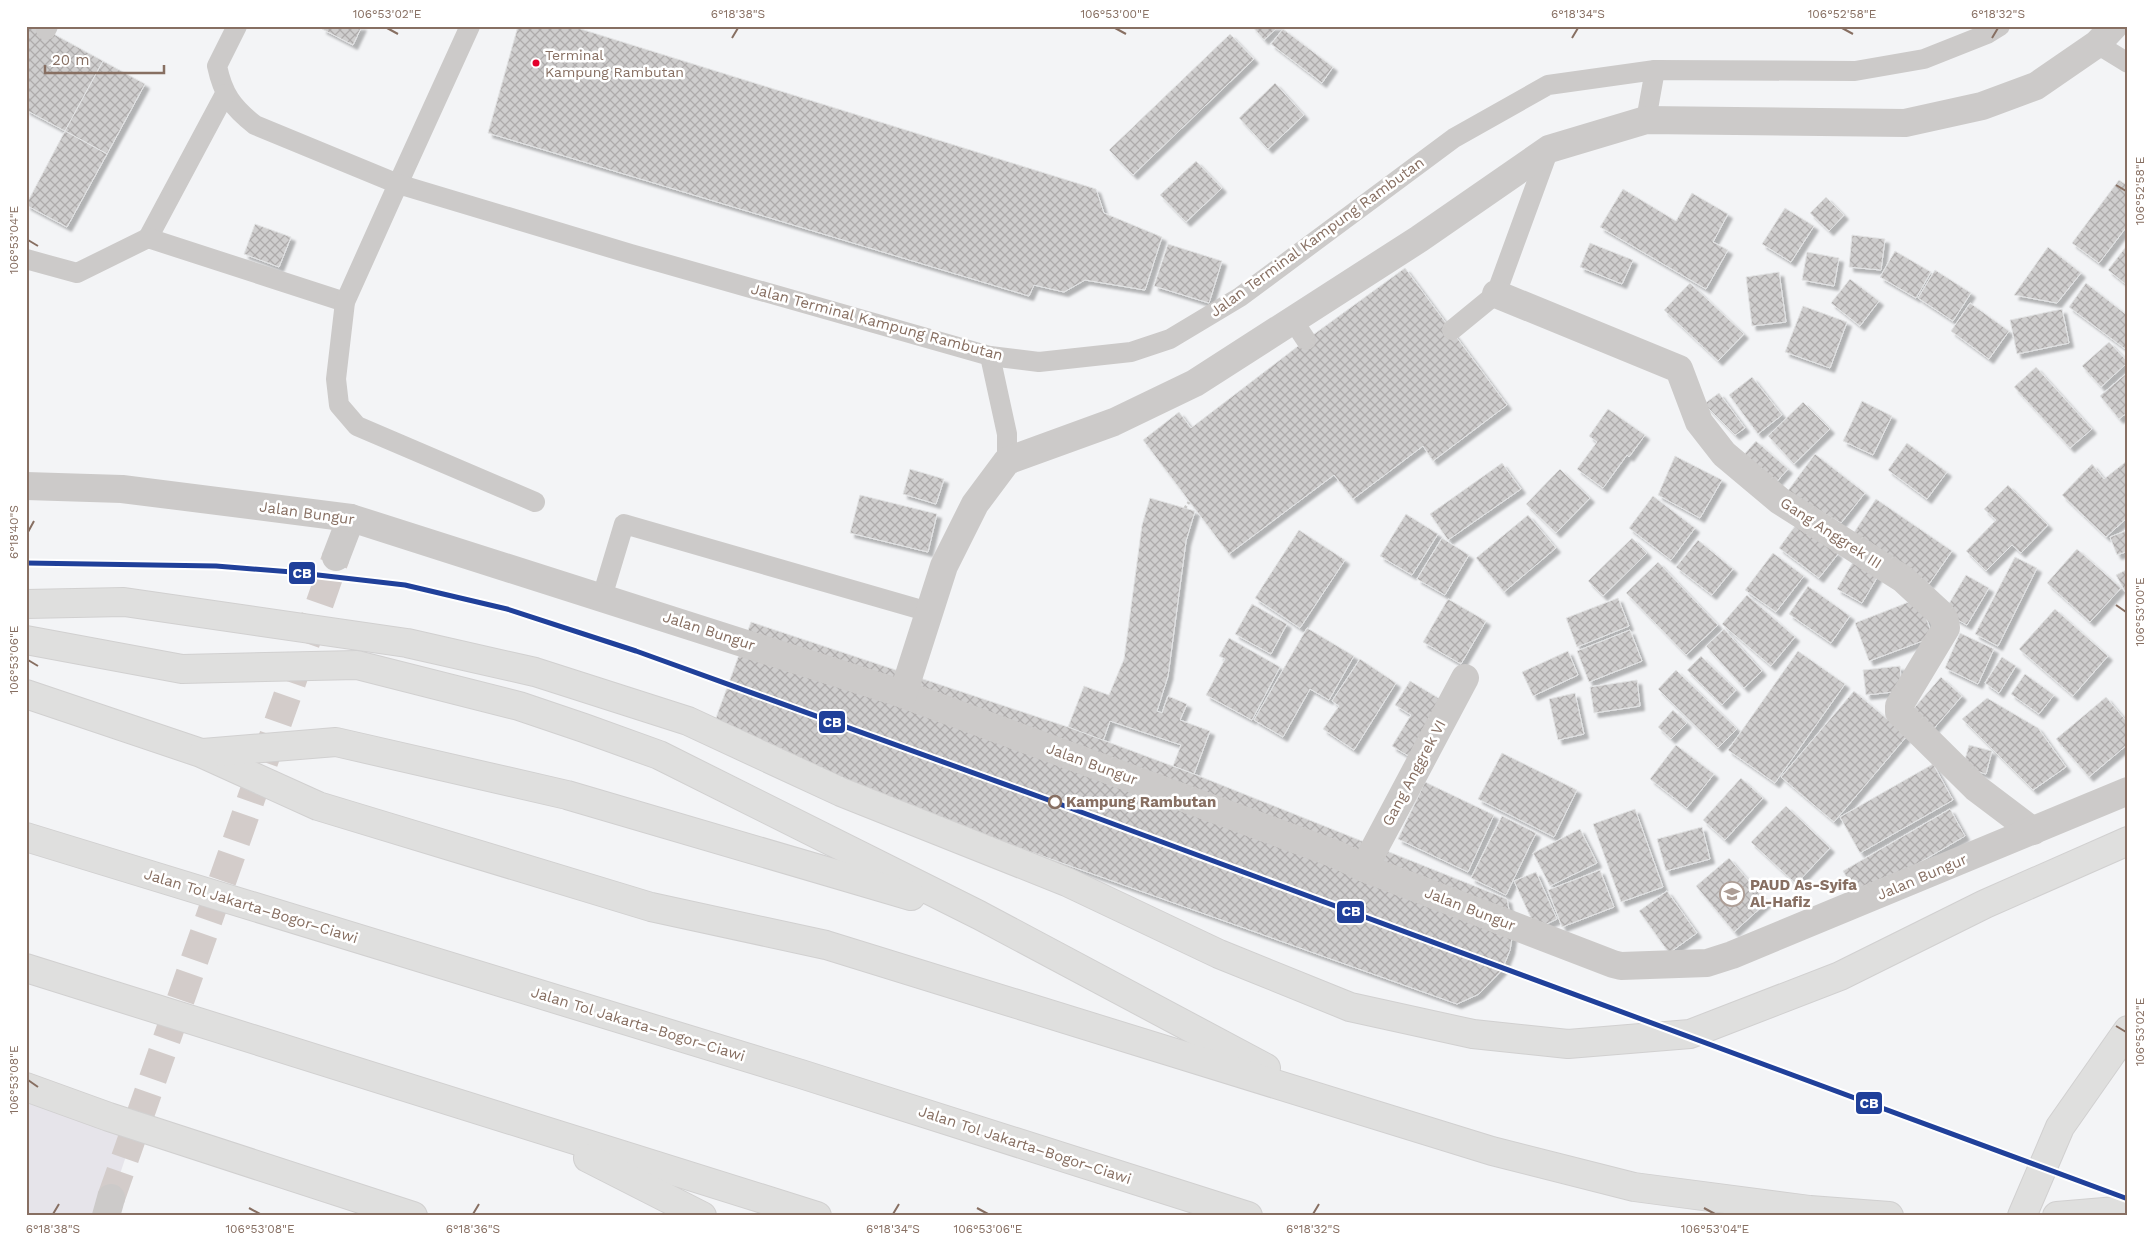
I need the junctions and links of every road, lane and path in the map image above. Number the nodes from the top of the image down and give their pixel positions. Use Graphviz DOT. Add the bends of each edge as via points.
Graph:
graph roads {
  1 [pos="237,26"];
  2 [pos="470,26"];
  3 [pos="2000,26"];
  4 [pos="2106,35"];
  5 [pos="2128,63"];
  6 [pos="1655,70"];
  7 [pos="225,94"];
  8 [pos="1646,120"];
  9 [pos="1549,148"];
  10 [pos="398,184"];
  11 [pos="148,238"];
  12 [pos="26,259"];
  13 [pos="1496,294"];
  14 [pos="345,302"];
  15 [pos="1452,330"];
  16 [pos="990,356"];
  17 [pos="1007,461"];
  18 [pos="26,486"];
  19 [pos="535,502"];
  20 [pos="1189,502"];
  21 [pos="1185,508"];
  22 [pos="351,518"];
  23 [pos="336,557"];
  24 [pos="602,597"];
  25 [pos="26,604"];
  26 [pos="929,612"];
  27 [pos="26,640"];
  28 [pos="1465,678"];
  29 [pos="26,694"];
  30 [pos="903,694"];
  31 [pos="201,753"];
  32 [pos="2128,791"];
  33 [pos="2033,831"];
  34 [pos="26,837"];
  35 [pos="2128,841"];
  36 [pos="1364,868"];
  37 [pos="978,915"];
  38 [pos="26,968"];
  39 [pos="2128,1030"];
  40 [pos="26,1087"];
  41 [pos="1324,1099"];
  42 [pos="515,1121"];
  43 [pos="2128,1210"];
  44 [pos="413,1216"];
  45 [pos="702,1216"];
  46 [pos="817,1216"];
  47 [pos="1248,1216"];
  48 [pos="1889,1216"];
  49 [pos="2022,1216"];
  50 [pos="2057,1216"];
  1 -- 7 [label="lane" via="217,66"];
  2 -- 10 [label="lane"];
  3 -- 6 [label="lane, Jalan Terminal Kampung Rambutan" via="1988,34 1924,59 1855,71"];
  4 -- 5 [label="lane"];
  4 -- 8 [label="street" via="2036,86 1982,106 1905,123"];
  6 -- 8 [label="lane"];
  6 -- 16 [label="lane, Jalan Terminal Kampung Rambutan" via="1548,85 1454,138 1240,297 1170,339 1131,352 1039,362"];
  7 -- 10 [label="lane, Jalan Terminal Kampung Rambutan" via="237,111 255,125"];
  7 -- 11 [label="lane"];
  8 -- 9 [label="street"];
  9 -- 13 [label="lane"];
  9 -- 17 [label="street" via="1419,239 1299,330 1114,422"];
  10 -- 14 [label="lane"];
  10 -- 16 [label="lane, Jalan Terminal Kampung Rambutan"];
  11 -- 12 [label="lane" via="77,273"];
  11 -- 14 [label="lane"];
  13 -- 15 [label="lane"];
  13 -- 33 [label="street, Gang Anggrek III" via="1679,369 1699,422 1724,454 1780,501 1903,579 1930,602 1941,614 1946,628 1899,706 1899,712 1976,788"];
  14 -- 19 [label="lane" via="336,379 339,405 357,426"];
  16 -- 17 [label="lane" via="1008,434"];
  17 -- 26 [label="street" via="975,504 960,533 944,566"];
  18 -- 22 [label="street, Jalan Bungur" via="122,489"];
  20 -- 21 [label="path"];
  22 -- 23 [label="street"];
  22 -- 24 [label="street, Jalan Bungur"];
  24 -- 26 [label="lane" via="624,524"];
  24 -- 30 [label="street, Jalan Bungur"];
  25 -- 35 [label="main road" via="124,602 407,643 535,672 688,721 841,792 1067,882 1219,954 1350,1007 1473,1034 1568,1044 1690,1034 1840,976 1986,904"];
  26 -- 30 [label="street"];
  27 -- 37 [label="main road" via="182,668 358,665 520,706 659,755"];
  28 -- 36 [label="street, Gang Anggrek VI"];
  29 -- 31 [label="main road"];
  30 -- 36 [label="street, Jalan Bungur" via="1328,851"];
  31 -- 37 [label="main road" via="336,742 567,795"];
  31 -- 41 [label="main road" via="318,806 651,907 826,945"];
  32 -- 33 [label="street, Jalan Bungur"];
  33 -- 36 [label="street, Jalan Bungur" via="1732,956 1706,963 1613,964"];
  34 -- 47 [label="main road, Jalan Tol Jakarta–Bogor–Ciawi" via="802,1074"];
  37 -- 41 [label="main road"];
  38 -- 42 [label="main road"];
  39 -- 49 [label="main road" via="2060,1127"];
  40 -- 44 [label="main road"];
  41 -- 48 [label="main road" via="1492,1151 1634,1187 1810,1210"];
  42 -- 45 [label="main road"];
  42 -- 46 [label="main road"];
  43 -- 50 [label="main road"];
}
